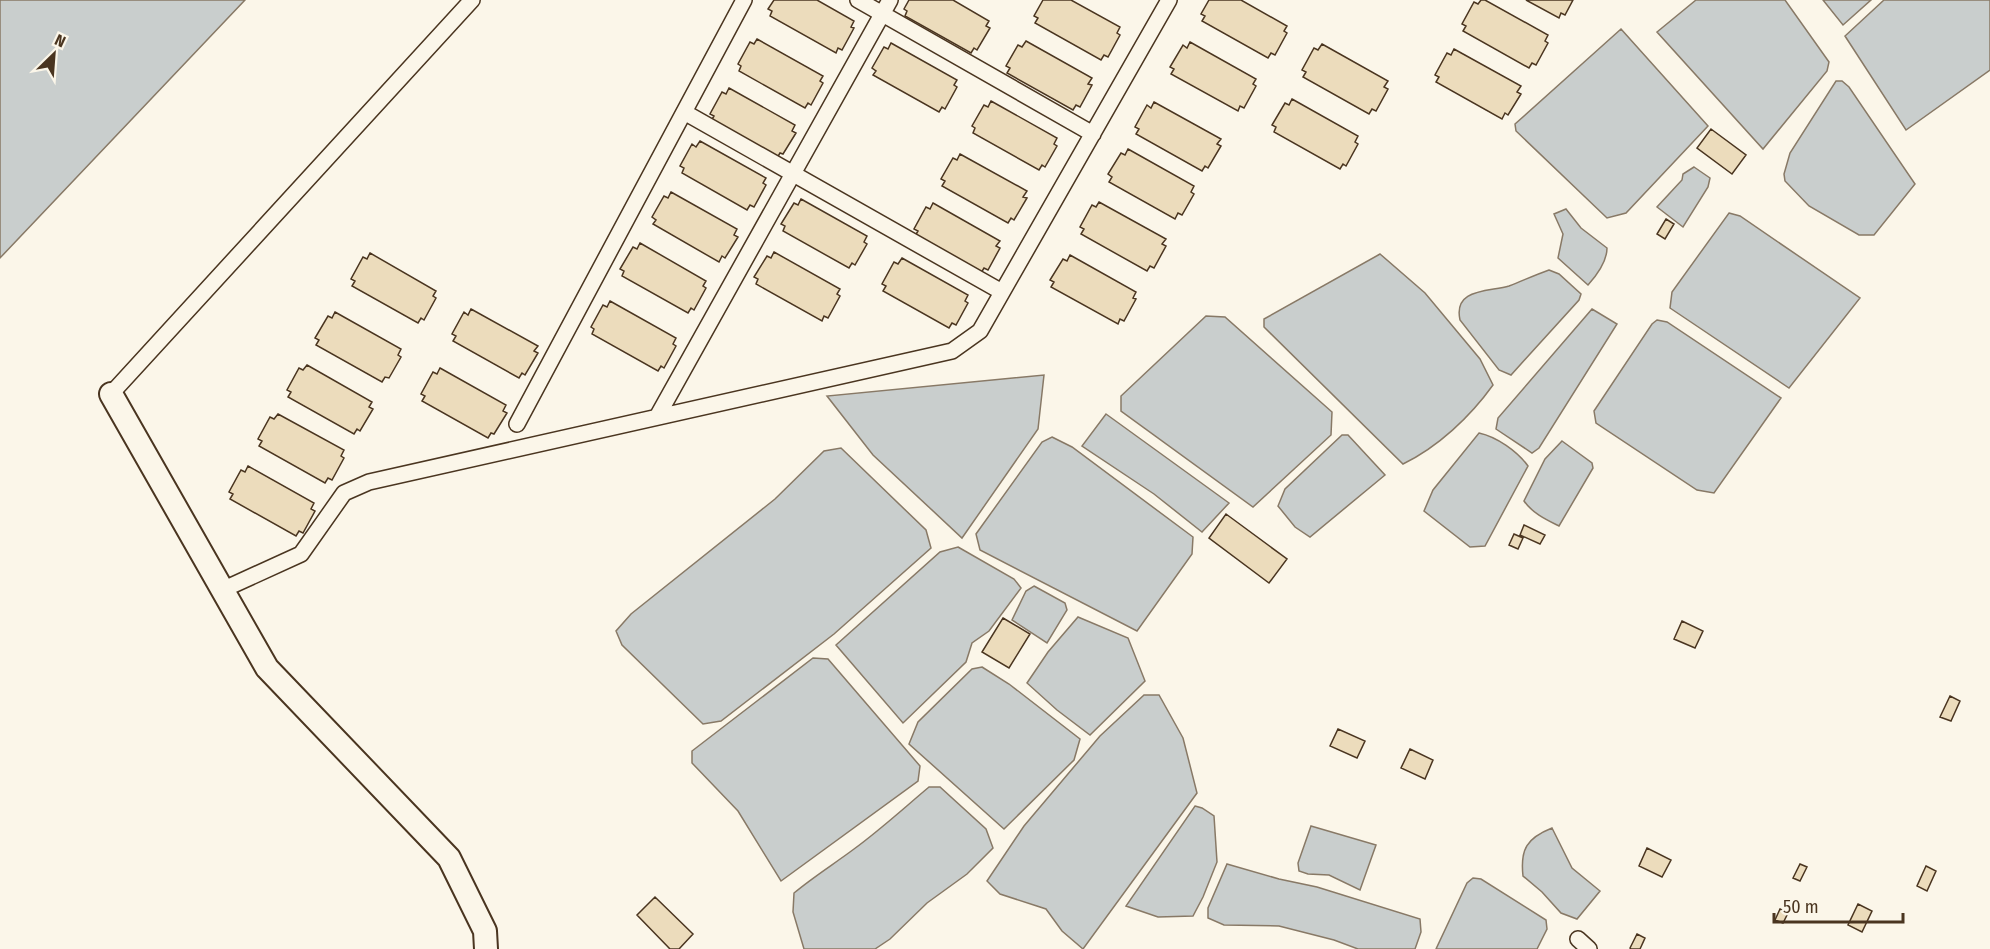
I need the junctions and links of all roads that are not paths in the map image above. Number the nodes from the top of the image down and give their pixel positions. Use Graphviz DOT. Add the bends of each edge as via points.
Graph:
graph roads {
  1 [pos="472,0"];
  2 [pos="744,0"];
  3 [pos="858,0"];
  4 [pos="1169,0"];
  5 [pos="886,7"];
  6 [pos="684,112"];
  7 [pos="1093,134"];
  8 [pos="794,173"];
  9 [pos="1002,292"];
  10 [pos="111,394"];
  11 [pos="657,417"];
  12 [pos="517,424"];
  13 [pos="222,590"];
  14 [pos="486,949"];
  1 -- 10 [label="street"];
  2 -- 6 [label="street"];
  3 -- 5 [label="street"];
  4 -- 7 [label="street"];
  5 -- 7 [label="street"];
  5 -- 8 [label="street"];
  6 -- 8 [label="street"];
  6 -- 12 [label="street"];
  7 -- 9 [label="street"];
  8 -- 9 [label="street"];
  8 -- 11 [label="street"];
  9 -- 11 [label="street" via="980,331 952,351"];
  10 -- 13 [label="main road"];
  11 -- 13 [label="street" via="369,482 344,493 301,554"];
  13 -- 14 [label="main road" via="267,668 449,858 485,931"];
}
